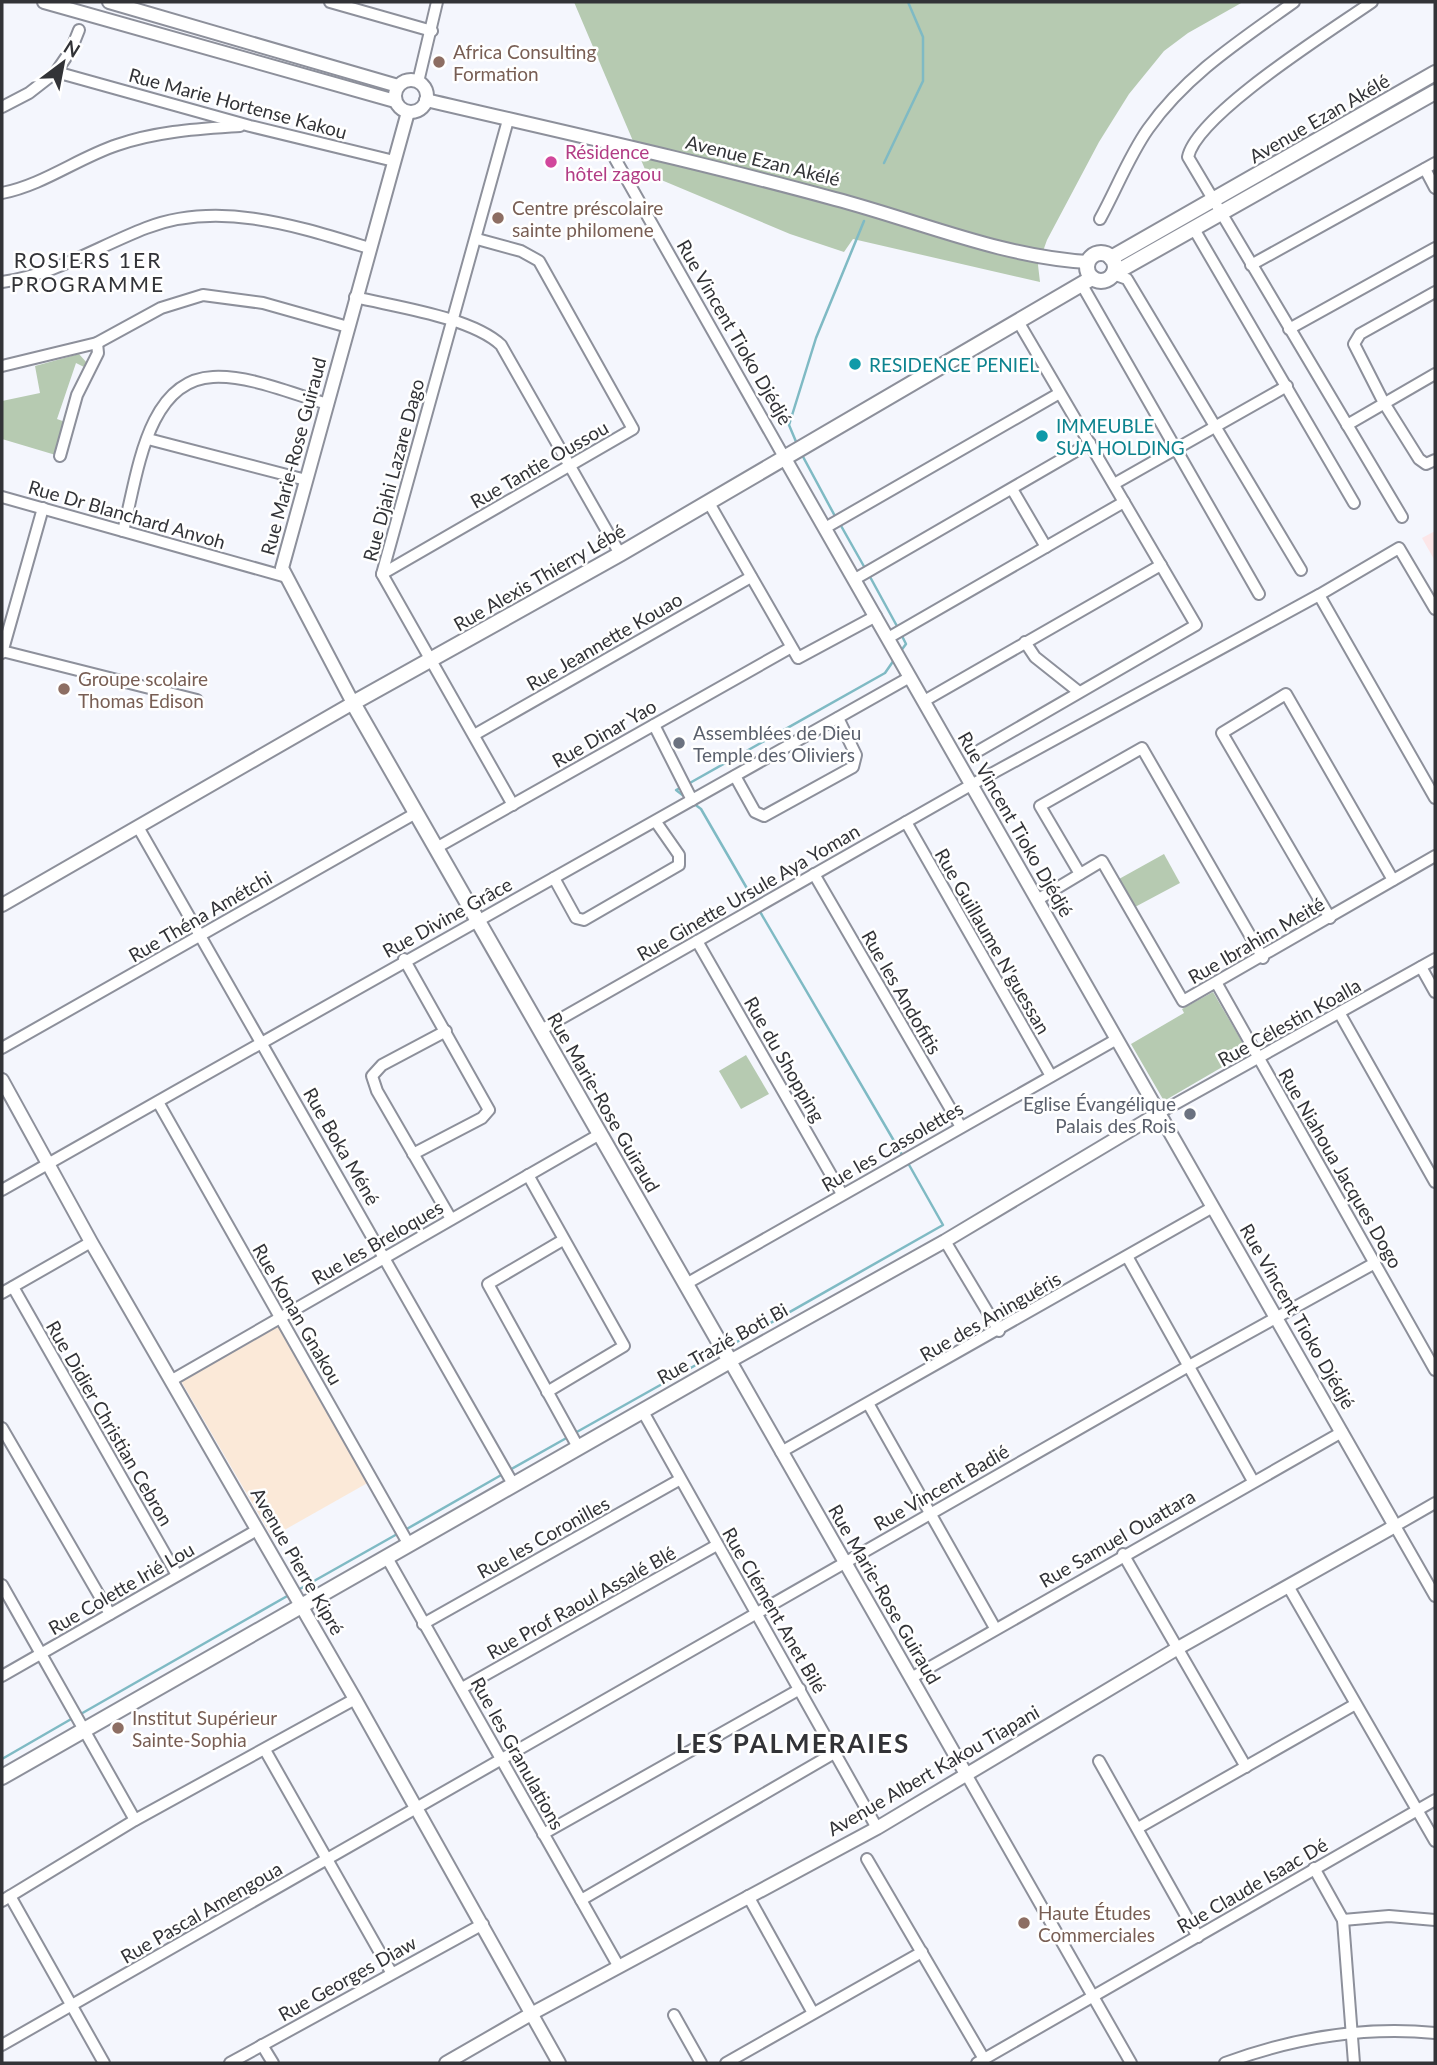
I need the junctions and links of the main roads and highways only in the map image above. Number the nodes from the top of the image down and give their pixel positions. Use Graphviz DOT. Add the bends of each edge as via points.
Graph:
graph roads {
  1 [pos="1435,74"];
  2 [pos="1435,92"];
  3 [pos="1216,208"];
  4 [pos="1111,258"];
  5 [pos="1113,274"];
  6 [pos="1087,281"];
  7 [pos="353,703"];
  8 [pos="730,1361"];
  9 [pos="2,1777"];
  1 -- 3 [label="main road, Avenue Ezan Akélé"];
  2 -- 3 [label="main road, Avenue Ezan Akélé"];
  3 -- 4 [label="main road, Avenue Ezan Akélé"];
  3 -- 5 [label="main road, Avenue Ezan Akélé" via="1194,229"];
  4 -- 5 [label="main road"];
  4 -- 6 [label="main road" via="1098,253 1088,262"];
  5 -- 6 [label="main road" via="1102,281"];
  6 -- 7 [label="main road, Rue Alexis Thierry Lébé" via="709,503"];
  7 -- 8 [label="main road, Rue Marie-Rose Guiraud"];
  8 -- 9 [label="main road, Rue Trazié Boti Bi"];
}
